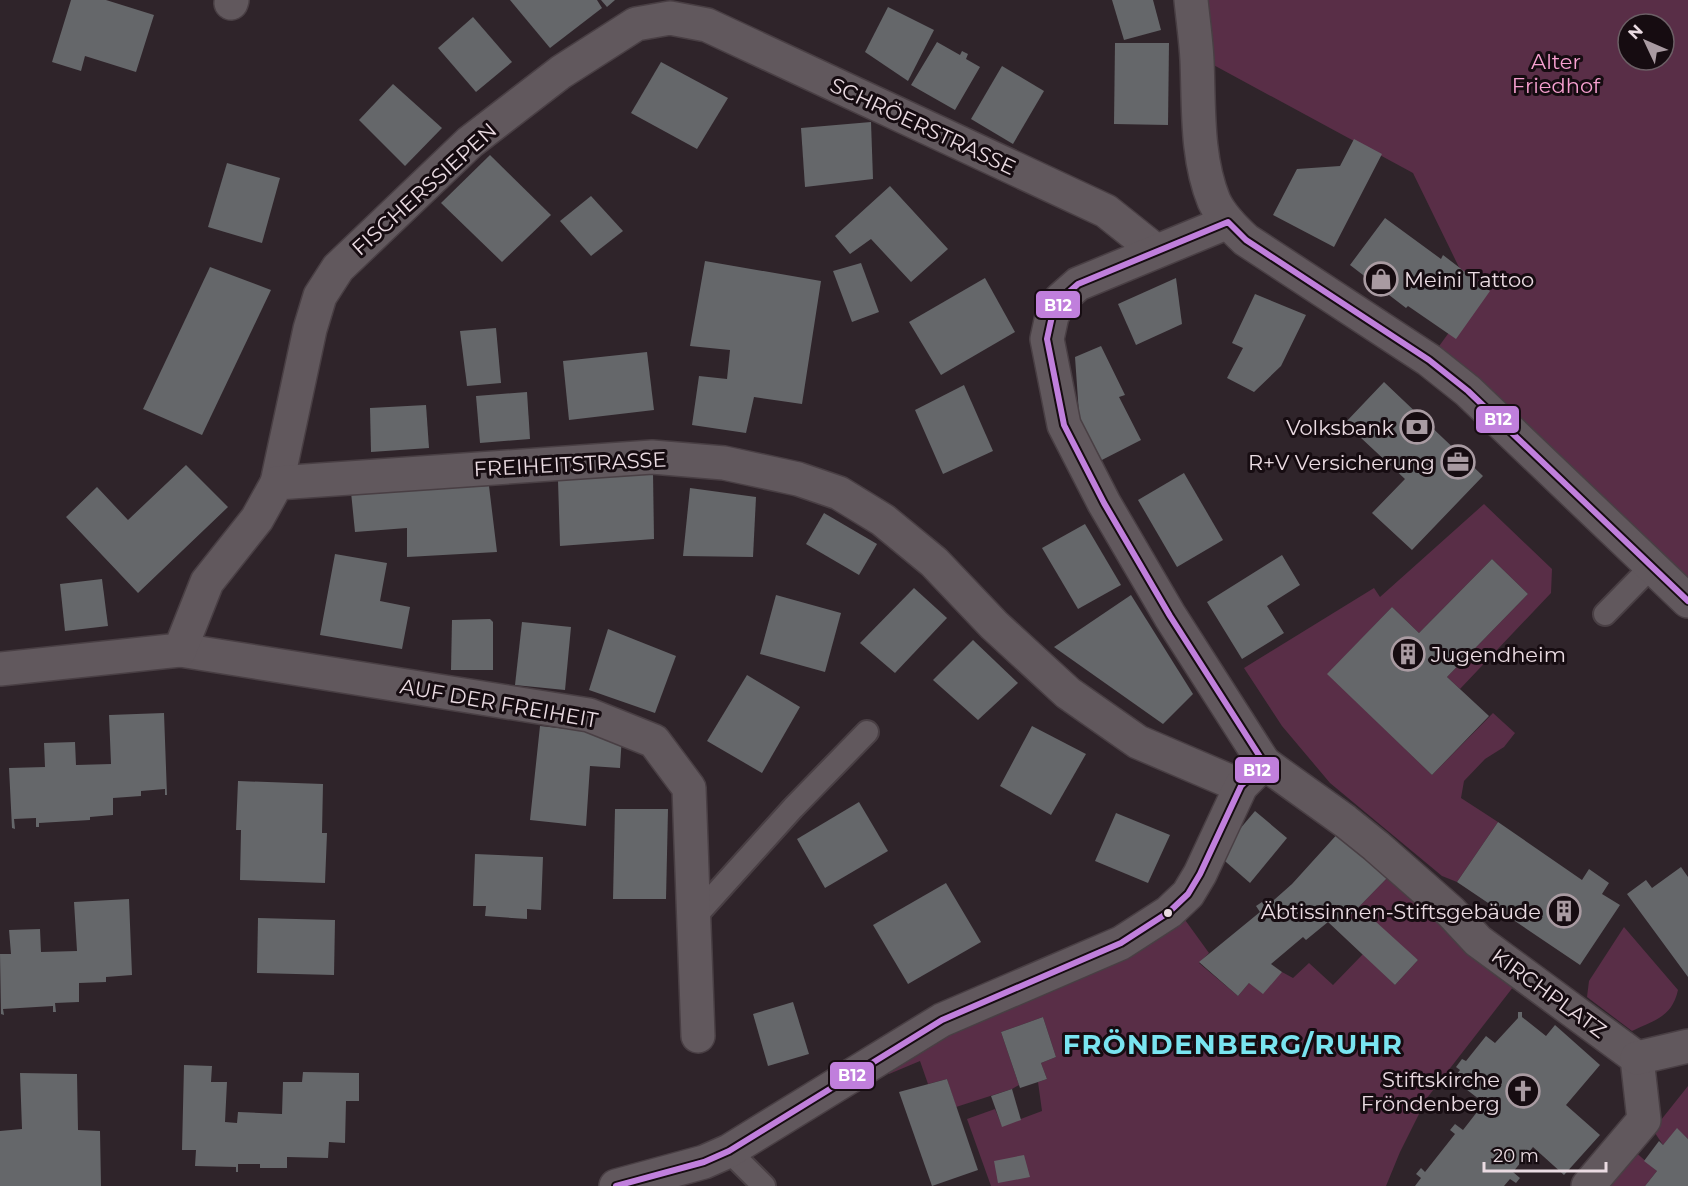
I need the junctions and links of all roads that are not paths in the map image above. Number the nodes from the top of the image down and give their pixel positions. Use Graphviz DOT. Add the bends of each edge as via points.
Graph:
graph roads {
  1 [pos="1191,0"];
  2 [pos="701,12"];
  3 [pos="1228,222"];
  4 [pos="1156,251"];
  5 [pos="277,483"];
  6 [pos="1652,566"];
  7 [pos="1688,600"];
  8 [pos="1605,614"];
  9 [pos="180,650"];
  10 [pos="0,669"];
  11 [pos="867,732"];
  12 [pos="1264,763"];
  13 [pos="1241,786"];
  14 [pos="693,919"];
  15 [pos="698,1036"];
  16 [pos="1688,1046"];
  17 [pos="1636,1058"];
  18 [pos="729,1151"];
  19 [pos="616,1186"];
  20 [pos="764,1186"];
  21 [pos="1588,1186"];
  1 -- 3 [label="street" via="1200,138 1215,202"];
  2 -- 4 [label="street, SCHRÖERSTRASSE" via="1106,211"];
  2 -- 5 [label="street, FISCHERSSIEPEN" via="636,24 561,72 470,142 338,268 320,296 310,329"];
  3 -- 4 [label="street"];
  3 -- 6 [label="street" via="1246,240 1460,384"];
  4 -- 12 [label="street" via="1078,284 1061,299 1052,316 1047,339 1064,425 1170,616"];
  5 -- 9 [label="street" via="257,519 207,582"];
  5 -- 13 [label="street, FREIHEITSTRASSE" via="652,457 724,463 798,479 839,493 883,520 934,562 994,625 1068,693 1138,742"];
  6 -- 7 [label="street"];
  6 -- 8 [label="lane"];
  9 -- 10 [label="street"];
  9 -- 14 [label="street, AUF DER FREIHEIT" via="589,715 654,741 689,788"];
  11 -- 14 [label="lane"];
  12 -- 13 [label="street"];
  12 -- 17 [label="street, KIRCHPLATZ" via="1376,846 1452,912 1478,941"];
  13 -- 18 [label="street" via="1200,874 1188,894 1169,912 1120,943 942,1020"];
  14 -- 15 [label="street, AUF DER FREIHEIT"];
  16 -- 17 [label="street"];
  17 -- 21 [label="street" via="1644,1120"];
  18 -- 19 [label="street" via="704,1162"];
  18 -- 20 [label="lane"];
}
